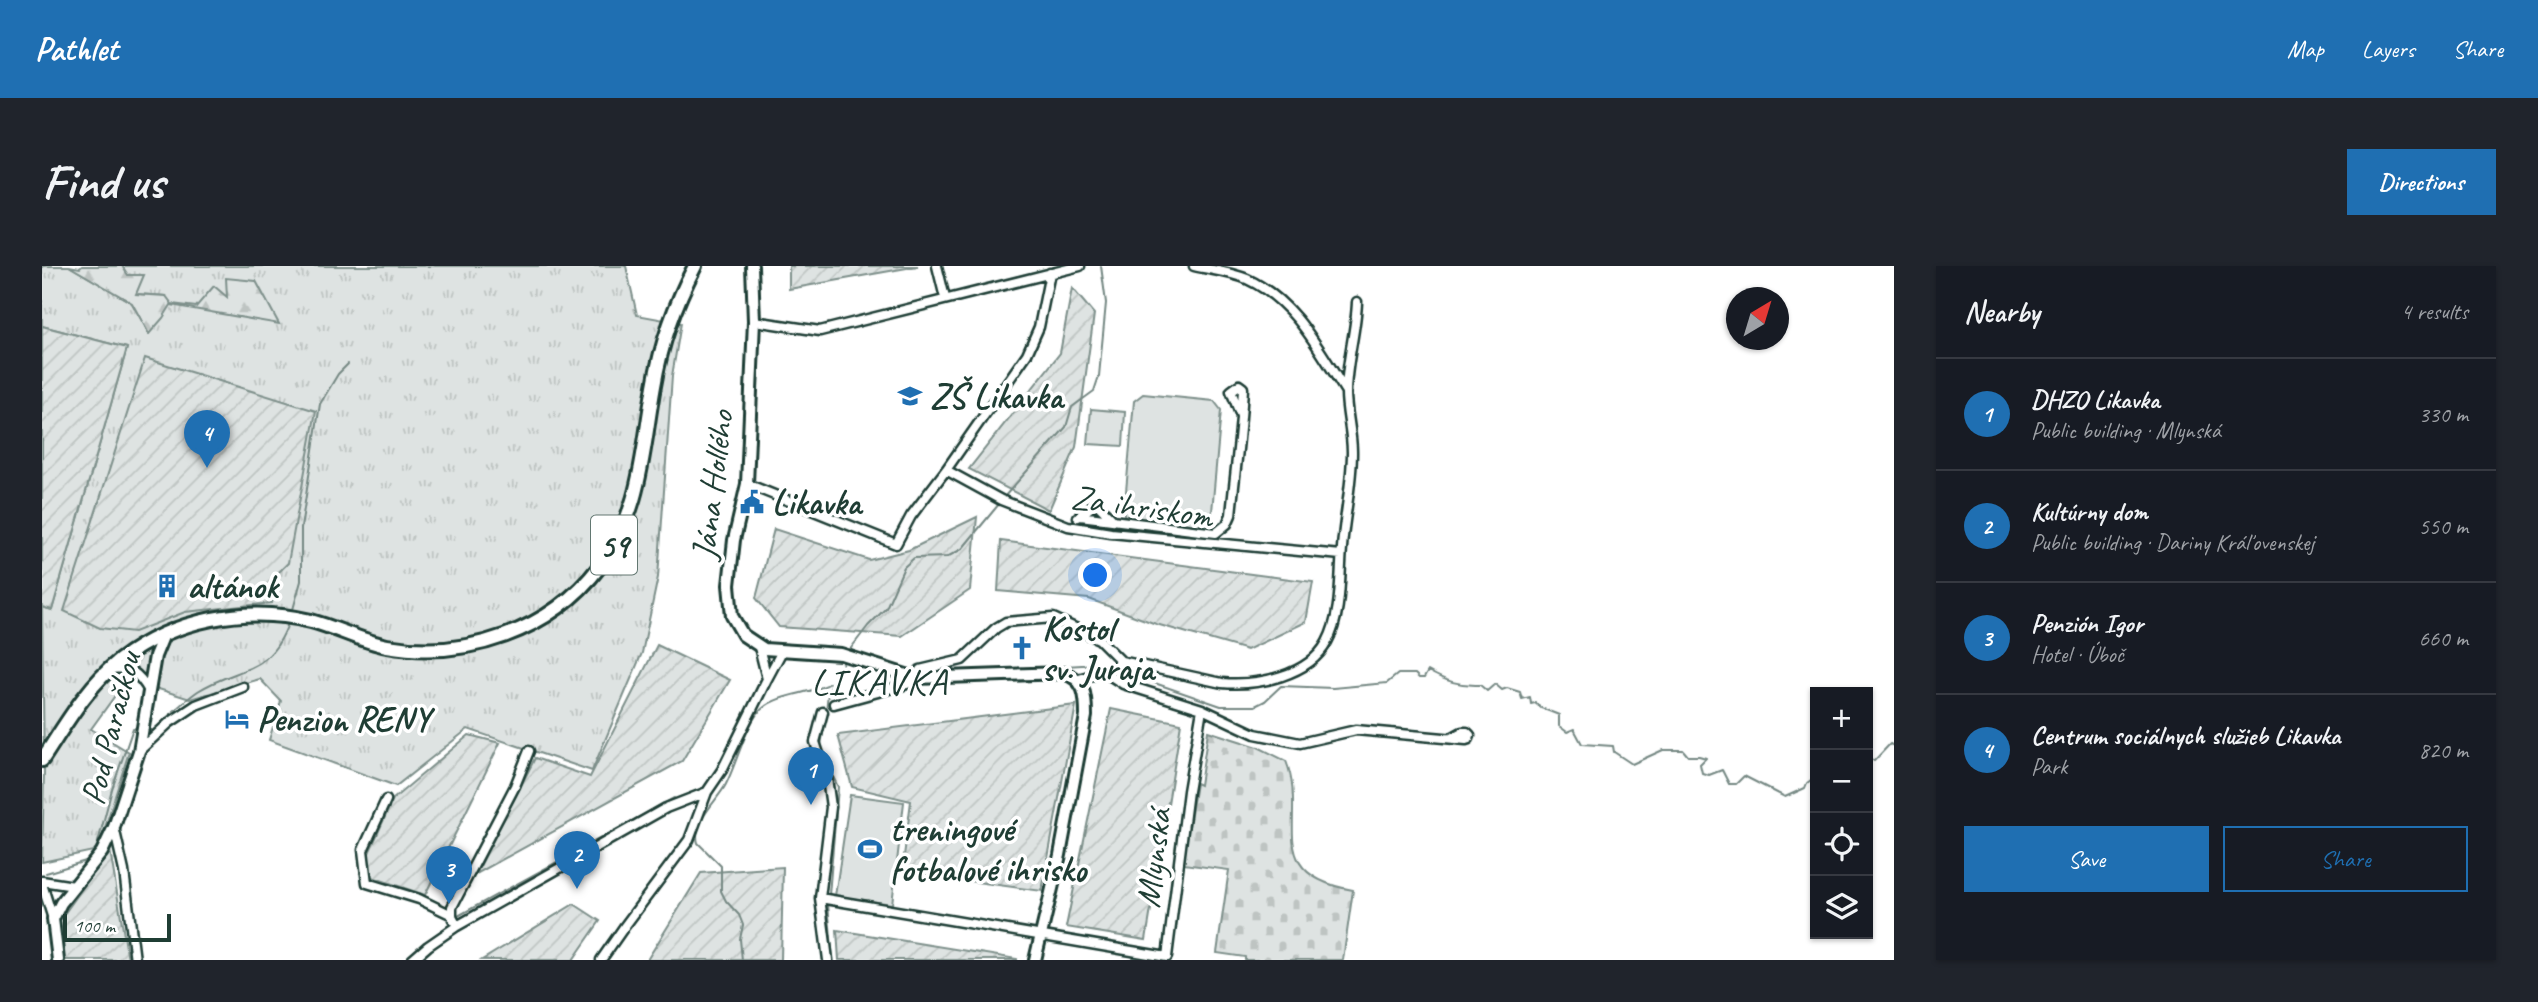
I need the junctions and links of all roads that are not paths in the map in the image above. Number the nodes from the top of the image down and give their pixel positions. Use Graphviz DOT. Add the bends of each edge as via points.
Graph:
graph roads {
  1 [pos="695,266"];
  2 [pos="752,266"];
  3 [pos="937,266"];
  4 [pos="1080,266"];
  5 [pos="1194,266"];
  6 [pos="1050,273"];
  7 [pos="945,298"];
  8 [pos="1357,302"];
  9 [pos="754,321"];
  10 [pos="1346,393"];
  11 [pos="1241,416"];
  12 [pos="946,470"];
  13 [pos="747,484"];
  14 [pos="1080,516"];
  15 [pos="1114,520"];
  16 [pos="1068,526"];
  17 [pos="1341,555"];
  18 [pos="164,634"];
  19 [pos="759,647"];
  20 [pos="782,651"];
  21 [pos="1121,661"];
  22 [pos="110,669"];
  23 [pos="1106,673"];
  24 [pos="916,678"];
  25 [pos="767,679"];
  26 [pos="1077,680"];
  27 [pos="243,687"];
  28 [pos="149,691"];
  29 [pos="834,704"];
  30 [pos="1202,709"];
  31 [pos="823,712"];
  32 [pos="1451,738"];
  33 [pos="139,751"];
  34 [pos="529,751"];
  35 [pos="42,760"];
  36 [pos="707,792"];
  37 [pos="687,799"];
  38 [pos="386,800"];
  39 [pos="700,812"];
  40 [pos="114,827"];
  41 [pos="42,883"];
  42 [pos="74,886"];
  43 [pos="825,899"];
  44 [pos="452,915"];
  45 [pos="53,919"];
  46 [pos="457,926"];
  47 [pos="1041,935"];
  48 [pos="58,960"];
  49 [pos="135,960"];
  50 [pos="412,960"];
  51 [pos="601,960"];
  52 [pos="828,960"];
  53 [pos="1035,960"];
  1 -- 18 [label="main road, 59" via="662,348 630,513 606,558 568,601 545,618 485,642 422,649 382,645 312,621 282,616 236,614"];
  2 -- 9 [label="street, Jána Hollého"];
  3 -- 7 [label="street"];
  4 -- 6 [label="street"];
  5 -- 10 [label="street" via="1246,278 1271,294 1301,321"];
  6 -- 7 [label="street"];
  6 -- 12 [label="street" via="1027,354"];
  7 -- 9 [label="street" via="820,331"];
  8 -- 10 [label="street"];
  9 -- 13 [label="street, Jána Hollého"];
  10 -- 17 [label="street" via="1352,452"];
  11 -- 15 [label="street" via="1227,524 1216,533"];
  12 -- 13 [label="street" via="896,544"];
  12 -- 16 [label="street, Za ihriskom" via="1002,500"];
  13 -- 19 [label="street, Jána Hollého" via="734,540 730,598 736,625"];
  14 -- 15 [label="street"];
  14 -- 15 [label="street" via="1096,503"];
  14 -- 16 [label="street"];
  16 -- 17 [label="street, Za ihriskom"];
  17 -- 21 [label="street" via="1338,606 1329,640 1322,651 1291,673 1269,681 1222,683"];
  18 -- 22 [label="main road, 59"];
  18 -- 28 [label="street, Pod Paračkou"];
  19 -- 20 [label="street"];
  19 -- 25 [label="street"];
  20 -- 24 [label="street" via="854,656"];
  20 -- 25 [label="street"];
  21 -- 23 [label="street"];
  21 -- 24 [label="street" via="1099,639 1053,618 1006,622 962,660 920,670"];
  22 -- 28 [label="street" via="132,670"];
  22 -- 35 [label="main road, 59" via="82,700"];
  23 -- 26 [label="street"];
  23 -- 30 [label="street" via="1123,684"];
  24 -- 26 [label="street" via="1062,673"];
  24 -- 29 [label="street"];
  25 -- 36 [label="street"];
  26 -- 47 [label="street" via="1084,690 1086,716"];
  27 -- 33 [label="street" via="196,705"];
  28 -- 33 [label="street, Pod Paračkou"];
  30 -- 32 [label="street" via="1255,734 1300,743 1356,730"];
  30 -- 47 [label="street, Mlynská" via="1167,957"];
  31 -- 43 [label="street" via="815,743 831,807"];
  33 -- 40 [label="street, Pod Paračkou"];
  34 -- 44 [label="street"];
  36 -- 37 [label="street"];
  36 -- 39 [label="street"];
  37 -- 39 [label="street"];
  37 -- 46 [label="street"];
  38 -- 44 [label="street" via="363,849 367,883"];
  39 -- 51 [label="street" via="689,840"];
  40 -- 42 [label="street" via="102,852"];
  40 -- 49 [label="street, Pod Paračkou"];
  41 -- 42 [label="street"];
  41 -- 45 [label="street"];
  42 -- 45 [label="street"];
  43 -- 47 [label="street, Mlynská"];
  43 -- 52 [label="street"];
  44 -- 46 [label="street"];
  45 -- 48 [label="street"];
  46 -- 50 [label="street"];
  47 -- 53 [label="street"];
}
